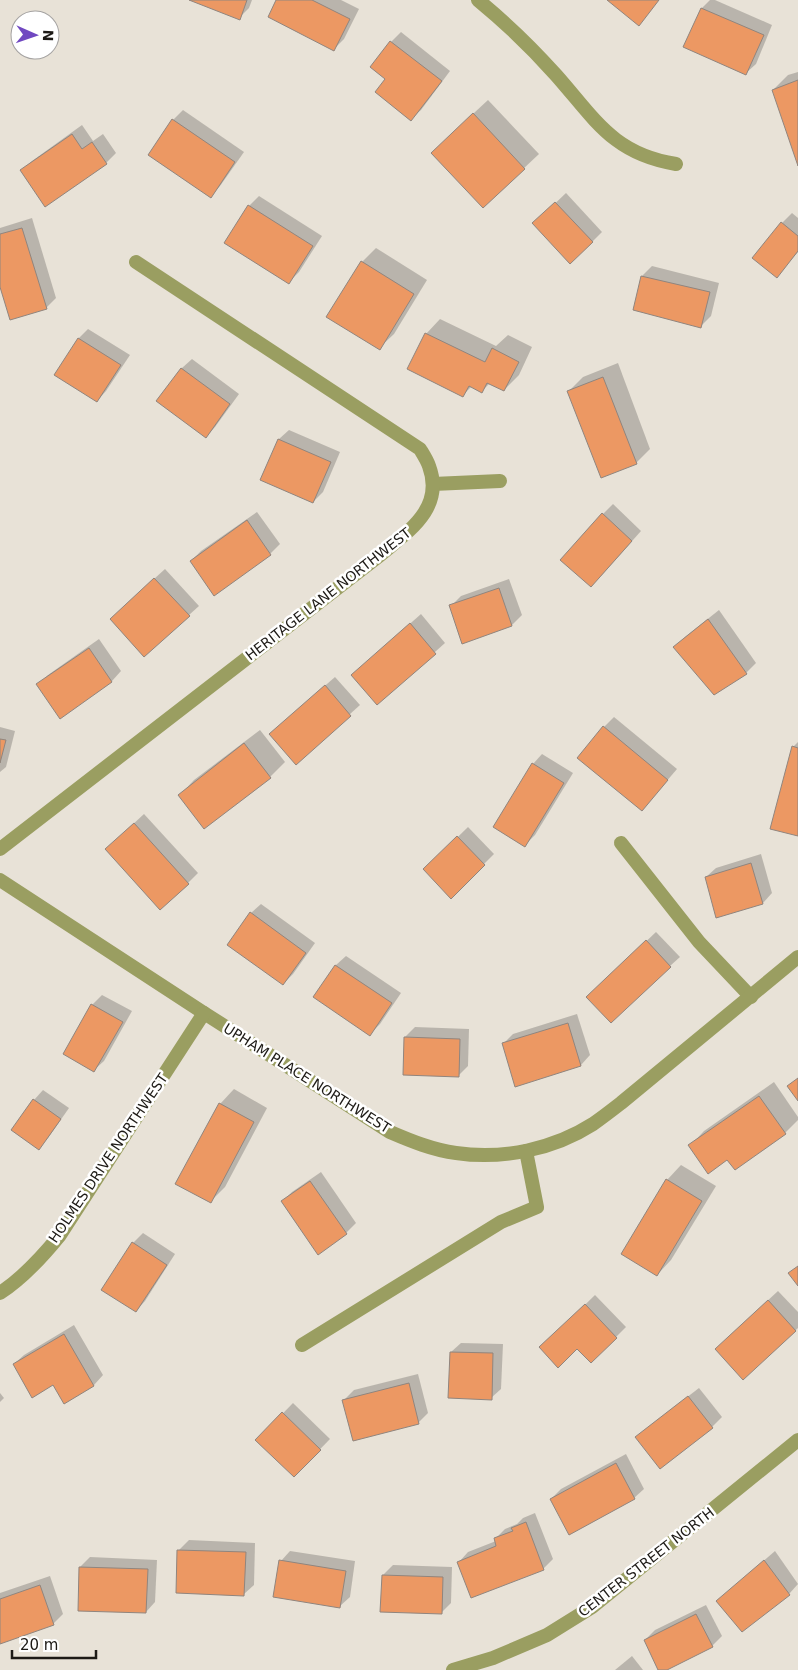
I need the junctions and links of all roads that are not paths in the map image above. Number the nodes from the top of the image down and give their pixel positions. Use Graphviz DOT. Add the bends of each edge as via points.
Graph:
graph roads {
  1 [pos="478,0"];
  2 [pos="676,164"];
  3 [pos="136,262"];
  4 [pos="500,481"];
  5 [pos="433,484"];
  6 [pos="620,843"];
  7 [pos="0,849"];
  8 [pos="0,880"];
  9 [pos="798,958"];
  10 [pos="751,997"];
  11 [pos="204,1013"];
  12 [pos="526,1151"];
  13 [pos="0,1293"];
  14 [pos="302,1345"];
  15 [pos="798,1440"];
  16 [pos="453,1670"];
  1 -- 2 [label="street" via="508,25 608,134 632,151"];
  3 -- 5 [label="street, HERITAGE LANE NORTHWEST" via="403,436 420,449 429,465"];
  4 -- 5 [label="street"];
  5 -- 7 [label="street, HERITAGE LANE NORTHWEST" via="431,502 421,520 379,556"];
  6 -- 10 [label="street" via="699,942"];
  8 -- 11 [label="street, UPHAM PLACE NORTHWEST"];
  9 -- 10 [label="street, UPHAM PLACE NORTHWEST"];
  10 -- 12 [label="street, UPHAM PLACE NORTHWEST" via="593,1124 561,1140"];
  11 -- 12 [label="street, UPHAM PLACE NORTHWEST" via="390,1132 421,1145 456,1153"];
  11 -- 13 [label="street, HOLMES DRIVE NORTHWEST" via="60,1234"];
  12 -- 14 [label="street" via="538,1208 501,1222"];
  15 -- 16 [label="street, CENTER STREET NORTH" via="592,1607 547,1635 494,1658"];
}
